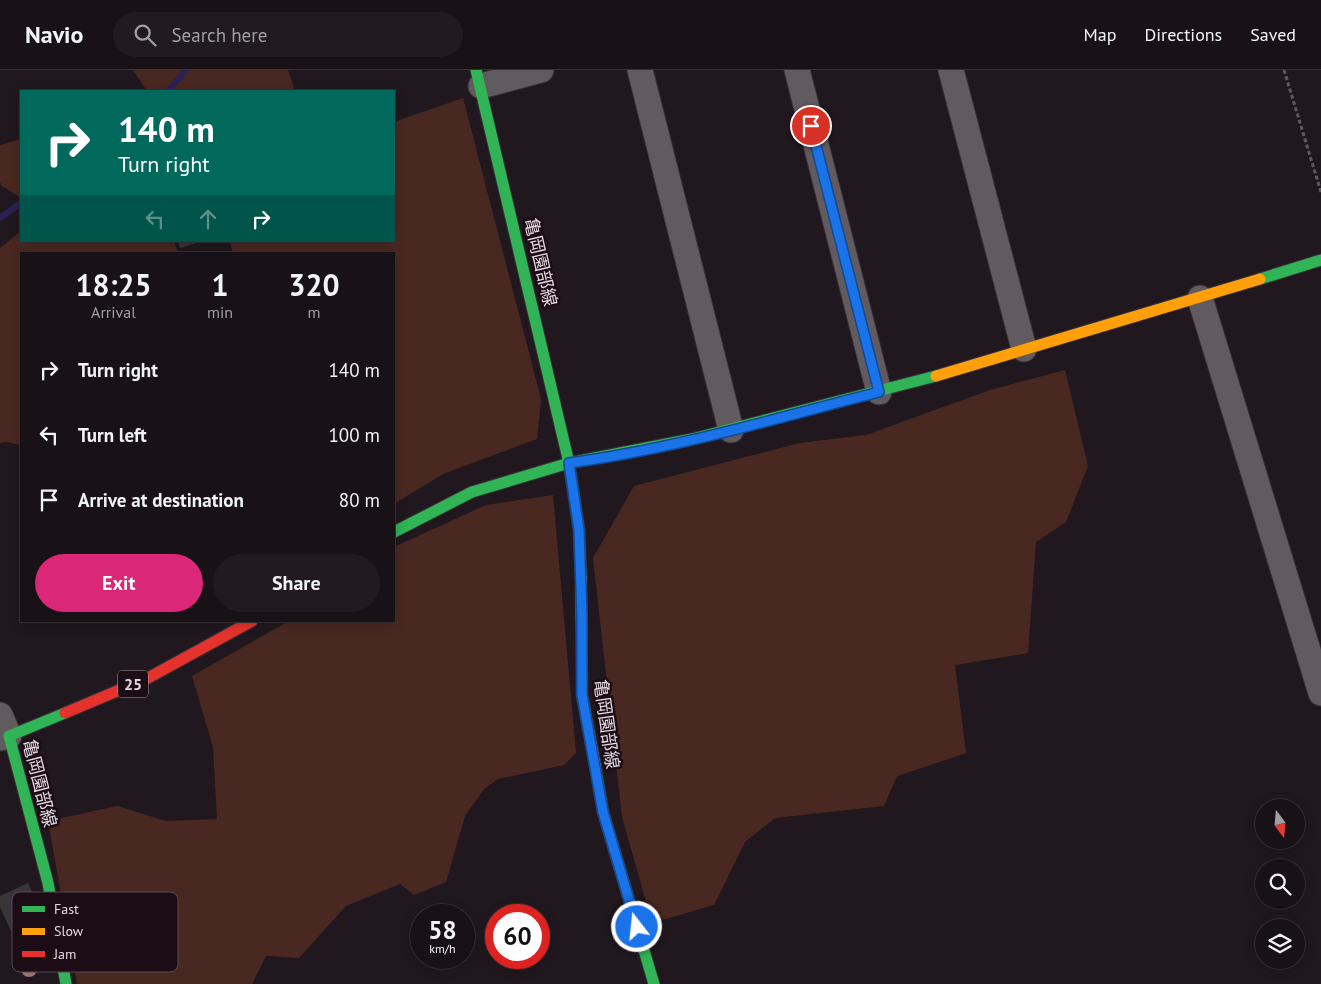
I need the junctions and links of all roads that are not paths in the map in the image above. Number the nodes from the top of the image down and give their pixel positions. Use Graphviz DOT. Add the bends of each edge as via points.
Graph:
graph roads {
  1 [pos="541,70"];
  2 [pos="640,70"];
  3 [pos="797,70"];
  4 [pos="951,70"];
  5 [pos="479,78"];
  6 [pos="1321,260"];
  7 [pos="1200,298"];
  8 [pos="1024,349"];
  9 [pos="879,392"];
  10 [pos="731,430"];
  11 [pos="569,463"];
  12 [pos="395,531"];
  13 [pos="250,622"];
  14 [pos="1321,693"];
  15 [pos="3,730"];
  16 [pos="49,892"];
  17 [pos="654,984"];
  1 -- 5 [label="street"];
  2 -- 10 [label="street"];
  3 -- 9 [label="street"];
  4 -- 8 [label="street"];
  5 -- 11 [label="main road, 亀岡園部線"];
  6 -- 7 [label="main road"];
  7 -- 8 [label="main road"];
  7 -- 14 [label="street"];
  8 -- 9 [label="main road"];
  9 -- 10 [label="main road"];
  10 -- 11 [label="main road"];
  11 -- 12 [label="main road" via="472,492"];
  11 -- 17 [label="main road, 亀岡園部線" via="579,530 582,695 603,812"];
  13 -- 15 [label="main road, 亀岡園部線 / 25" via="148,678"];
  15 -- 16 [label="main road, 亀岡園部線 / 25"];
}
